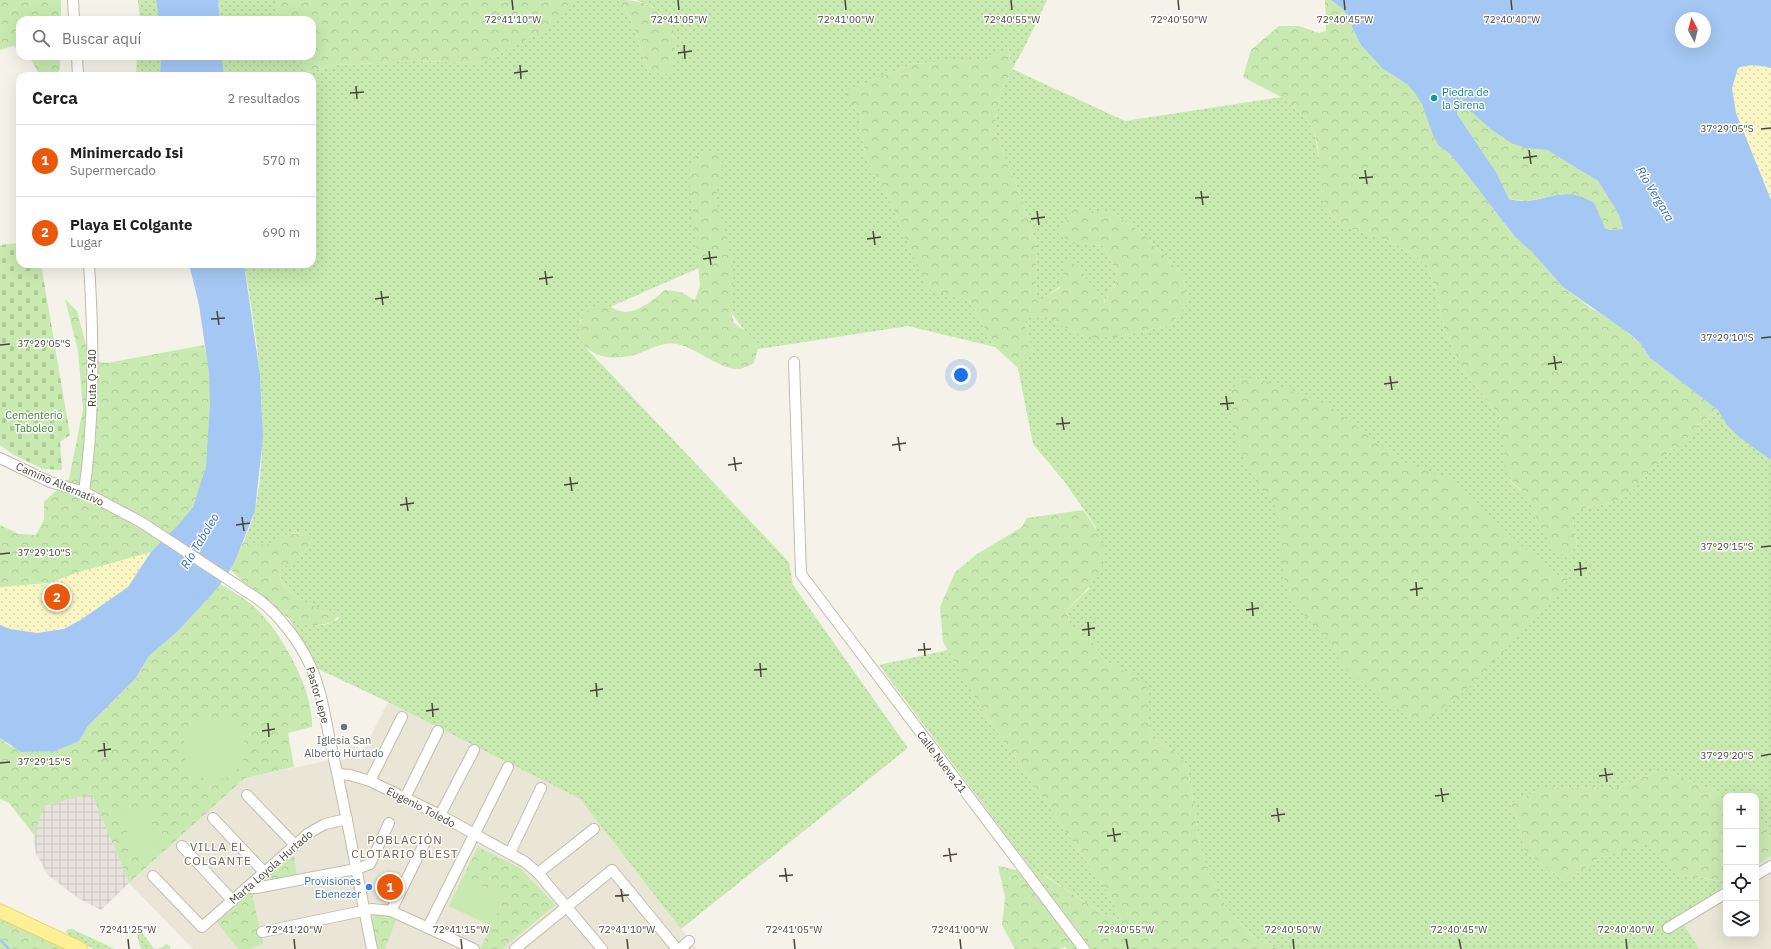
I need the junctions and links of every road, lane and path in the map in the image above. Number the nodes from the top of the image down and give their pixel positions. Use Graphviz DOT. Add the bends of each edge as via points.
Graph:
graph roads {
  1 [pos="72,0"];
  2 [pos="74,16"];
  3 [pos="77,60"];
  4 [pos="78,72"];
  5 [pos="89,268"];
  6 [pos="794,362"];
  7 [pos="0,458"];
  8 [pos="84,492"];
  9 [pos="238,585"];
  10 [pos="402,716"];
  11 [pos="438,731"];
  12 [pos="474,750"];
  13 [pos="508,766"];
  14 [pos="338,774"];
  15 [pos="370,781"];
  16 [pos="541,788"];
  17 [pos="247,795"];
  18 [pos="406,798"];
  19 [pos="440,815"];
  20 [pos="213,818"];
  21 [pos="347,819"];
  22 [pos="389,823"];
  23 [pos="594,829"];
  24 [pos="475,834"];
  25 [pos="424,842"];
  26 [pos="294,844"];
  27 [pos="182,846"];
  28 [pos="510,853"];
  29 [pos="1771,866"];
  30 [pos="356,869"];
  31 [pos="264,872"];
  32 [pos="538,873"];
  33 [pos="1759,873"];
  34 [pos="153,876"];
  35 [pos="246,888"];
  36 [pos="1723,895"];
  37 [pos="232,900"];
  38 [pos="566,907"];
  39 [pos="365,911"];
  40 [pos="391,911"];
  41 [pos="3,912"];
  42 [pos="428,927"];
  43 [pos="1668,928"];
  44 [pos="262,932"];
  45 [pos="689,941"];
  46 [pos="600,948"];
  47 [pos="81,949"];
  48 [pos="372,949"];
  49 [pos="474,949"];
  50 [pos="515,949"];
  51 [pos="678,949"];
  52 [pos="1084,949"];
  1 -- 2 [label="street"];
  3 -- 4 [label="street"];
  5 -- 8 [label="street, Ruta Q-340" via="93,392 89,462"];
  6 -- 52 [label="street, Calle Nueva 21" via="801,574"];
  7 -- 8 [label="street, Camino Alternativo" via="50,482"];
  8 -- 9 [label="street, Camino Alternativo" via="141,522"];
  9 -- 14 [label="street, Pastor Lepe" via="272,610 283,622 310,665"];
  10 -- 15 [label="street"];
  11 -- 18 [label="street"];
  12 -- 19 [label="street"];
  13 -- 24 [label="street"];
  14 -- 15 [label="street, Eugenio Toledo"];
  14 -- 21 [label="street, Pastor Lepe"];
  15 -- 18 [label="street, Eugenio Toledo"];
  16 -- 28 [label="street"];
  17 -- 26 [label="street"];
  18 -- 19 [label="street, Eugenio Toledo"];
  19 -- 24 [label="street, Eugenio Toledo"];
  20 -- 31 [label="street"];
  21 -- 26 [label="street, Marta Loyola Hurtado" via="316,828"];
  21 -- 30 [label="street, Pastor Lepe"];
  22 -- 30 [label="street" via="370,864"];
  23 -- 32 [label="street"];
  24 -- 28 [label="street, Eugenio Toledo"];
  24 -- 42 [label="street"];
  25 -- 40 [label="street"];
  26 -- 31 [label="street, Marta Loyola Hurtado"];
  27 -- 37 [label="street"];
  28 -- 32 [label="street, Eugenio Toledo"];
  29 -- 33 [label="street"];
  30 -- 35 [label="street"];
  30 -- 39 [label="street, Pastor Lepe"];
  31 -- 35 [label="street, Marta Loyola Hurtado"];
  32 -- 38 [label="street, Eugenio Toledo"];
  34 -- 37 [label="street, Marta Loyola Hurtado" via="202,927"];
  35 -- 37 [label="street, Marta Loyola Hurtado"];
  36 -- 43 [label="street"];
  38 -- 46 [label="street, Eugenio Toledo"];
  38 -- 50 [label="street"];
  38 -- 51 [label="street" via="612,870"];
  39 -- 40 [label="street"];
  39 -- 44 [label="street"];
  39 -- 48 [label="street, Pastor Lepe"];
  40 -- 42 [label="street"];
  41 -- 47 [label="main road"];
  42 -- 49 [label="street"];
  45 -- 51 [label="street"];
}
